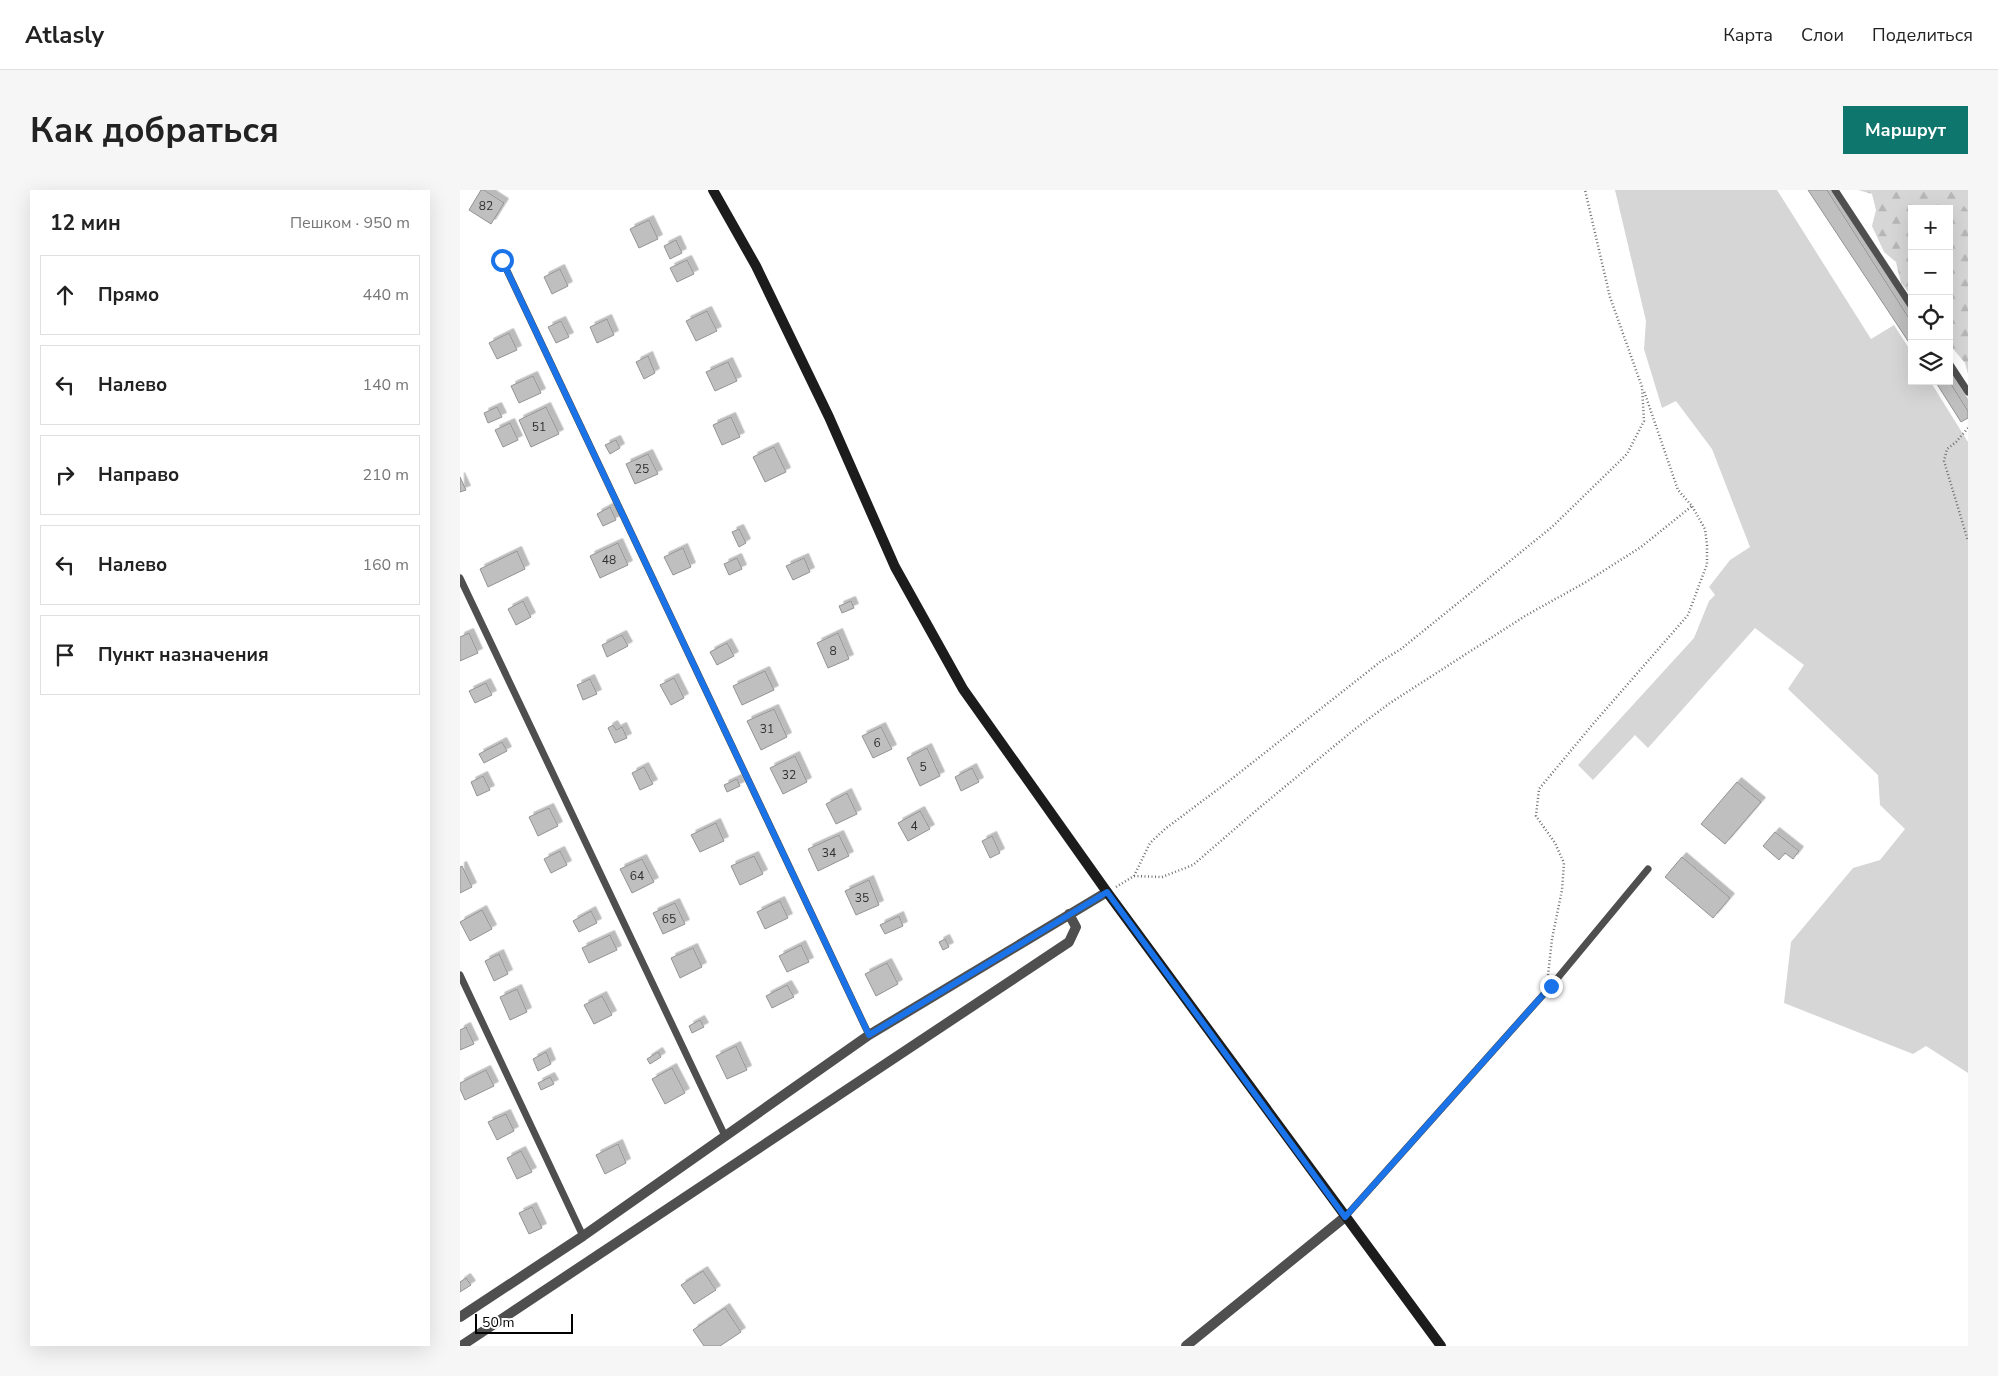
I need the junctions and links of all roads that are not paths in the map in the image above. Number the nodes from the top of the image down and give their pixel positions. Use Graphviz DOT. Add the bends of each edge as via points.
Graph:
graph roads {
  1 [pos="713,190"];
  2 [pos="1835,190"];
  3 [pos="502,260"];
  4 [pos="1908,301"];
  5 [pos="1953,369"];
  6 [pos="1968,392"];
  7 [pos="460,578"];
  8 [pos="1648,869"];
  9 [pos="1107,892"];
  10 [pos="1069,914"];
  11 [pos="460,975"];
  12 [pos="869,1035"];
  13 [pos="725,1136"];
  14 [pos="1345,1217"];
  15 [pos="583,1236"];
  16 [pos="460,1317"];
  17 [pos="461,1346"];
  18 [pos="1186,1346"];
  19 [pos="1442,1346"];
  1 -- 9 [label="street" via="756,266 816,390 895,567 964,689"];
  2 -- 4 [label="lane"];
  3 -- 12 [label="lane"];
  5 -- 6 [label="lane"];
  7 -- 13 [label="lane"];
  8 -- 14 [label="lane" via="1551,986"];
  9 -- 10 [label="street"];
  9 -- 14 [label="street"];
  10 -- 12 [label="street"];
  10 -- 17 [label="street" via="1076,927 1069,942"];
  11 -- 15 [label="lane"];
  12 -- 13 [label="street"];
  13 -- 15 [label="street"];
  14 -- 18 [label="street"];
  14 -- 19 [label="street"];
  15 -- 16 [label="street"];
}
